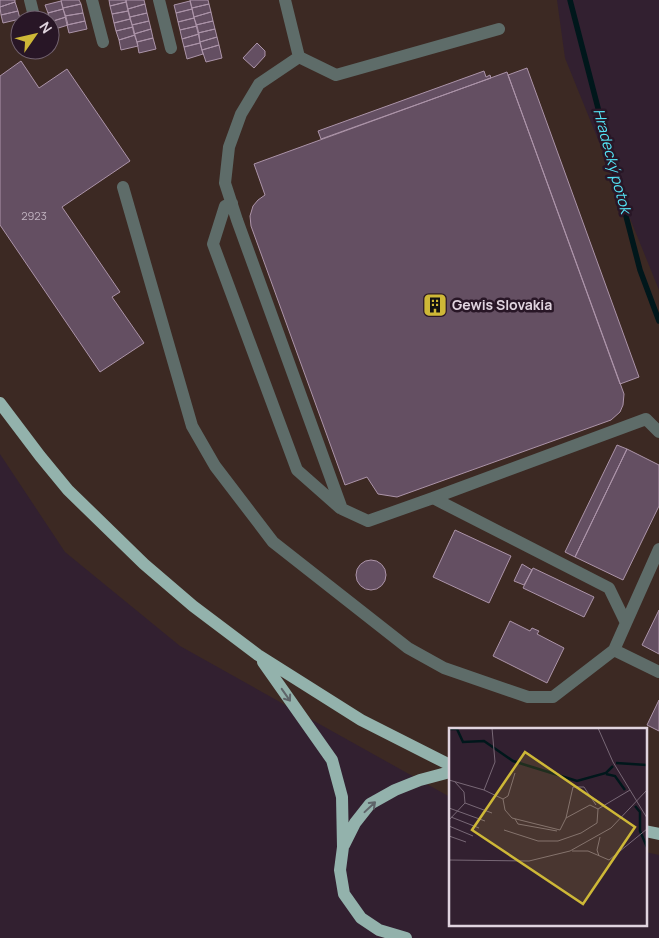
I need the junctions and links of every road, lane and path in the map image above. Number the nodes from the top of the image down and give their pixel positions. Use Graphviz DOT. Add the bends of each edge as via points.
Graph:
graph roads {
  1 [pos="92,0"];
  2 [pos="159,0"];
  3 [pos="285,0"];
  4 [pos="499,29"];
  5 [pos="103,42"];
  6 [pos="171,48"];
  7 [pos="298,57"];
  8 [pos="123,187"];
  9 [pos="232,203"];
  10 [pos="0,403"];
  11 [pos="659,432"];
  12 [pos="433,498"];
  13 [pos="342,510"];
  14 [pos="659,549"];
  15 [pos="626,623"];
  16 [pos="614,650"];
  17 [pos="258,655"];
  18 [pos="659,672"];
  19 [pos="449,764"];
  20 [pos="449,772"];
  21 [pos="646,831"];
  22 [pos="659,834"];
  23 [pos="343,847"];
  24 [pos="406,938"];
  1 -- 5 [label="lane"];
  2 -- 6 [label="lane"];
  3 -- 7 [label="lane"];
  4 -- 7 [label="lane" via="336,74"];
  7 -- 9 [label="lane" via="260,84 241,114 228,147 225,183"];
  8 -- 16 [label="lane" via="192,426 215,466 273,542 408,648 444,668 528,697 553,697"];
  9 -- 13 [label="lane"];
  9 -- 13 [label="lane" via="225,206 213,244 297,470"];
  10 -- 17 [label="main road" via="68,490 96,518 193,606"];
  11 -- 12 [label="lane" via="646,419"];
  12 -- 13 [label="lane" via="368,521"];
  12 -- 15 [label="lane" via="609,588"];
  14 -- 15 [label="lane"];
  15 -- 16 [label="lane"];
  16 -- 18 [label="lane"];
  17 -- 19 [label="main road" via="361,720"];
  17 -- 23 [label="main road, one-way" via="332,760 342,797"];
  23 -- 20 [label="main road, one-way" via="355,823 370,804 404,786"];
  21 -- 22 [label="main road"];
  23 -- 24 [label="main road" via="340,870 344,894 360,918 379,930"];
}
